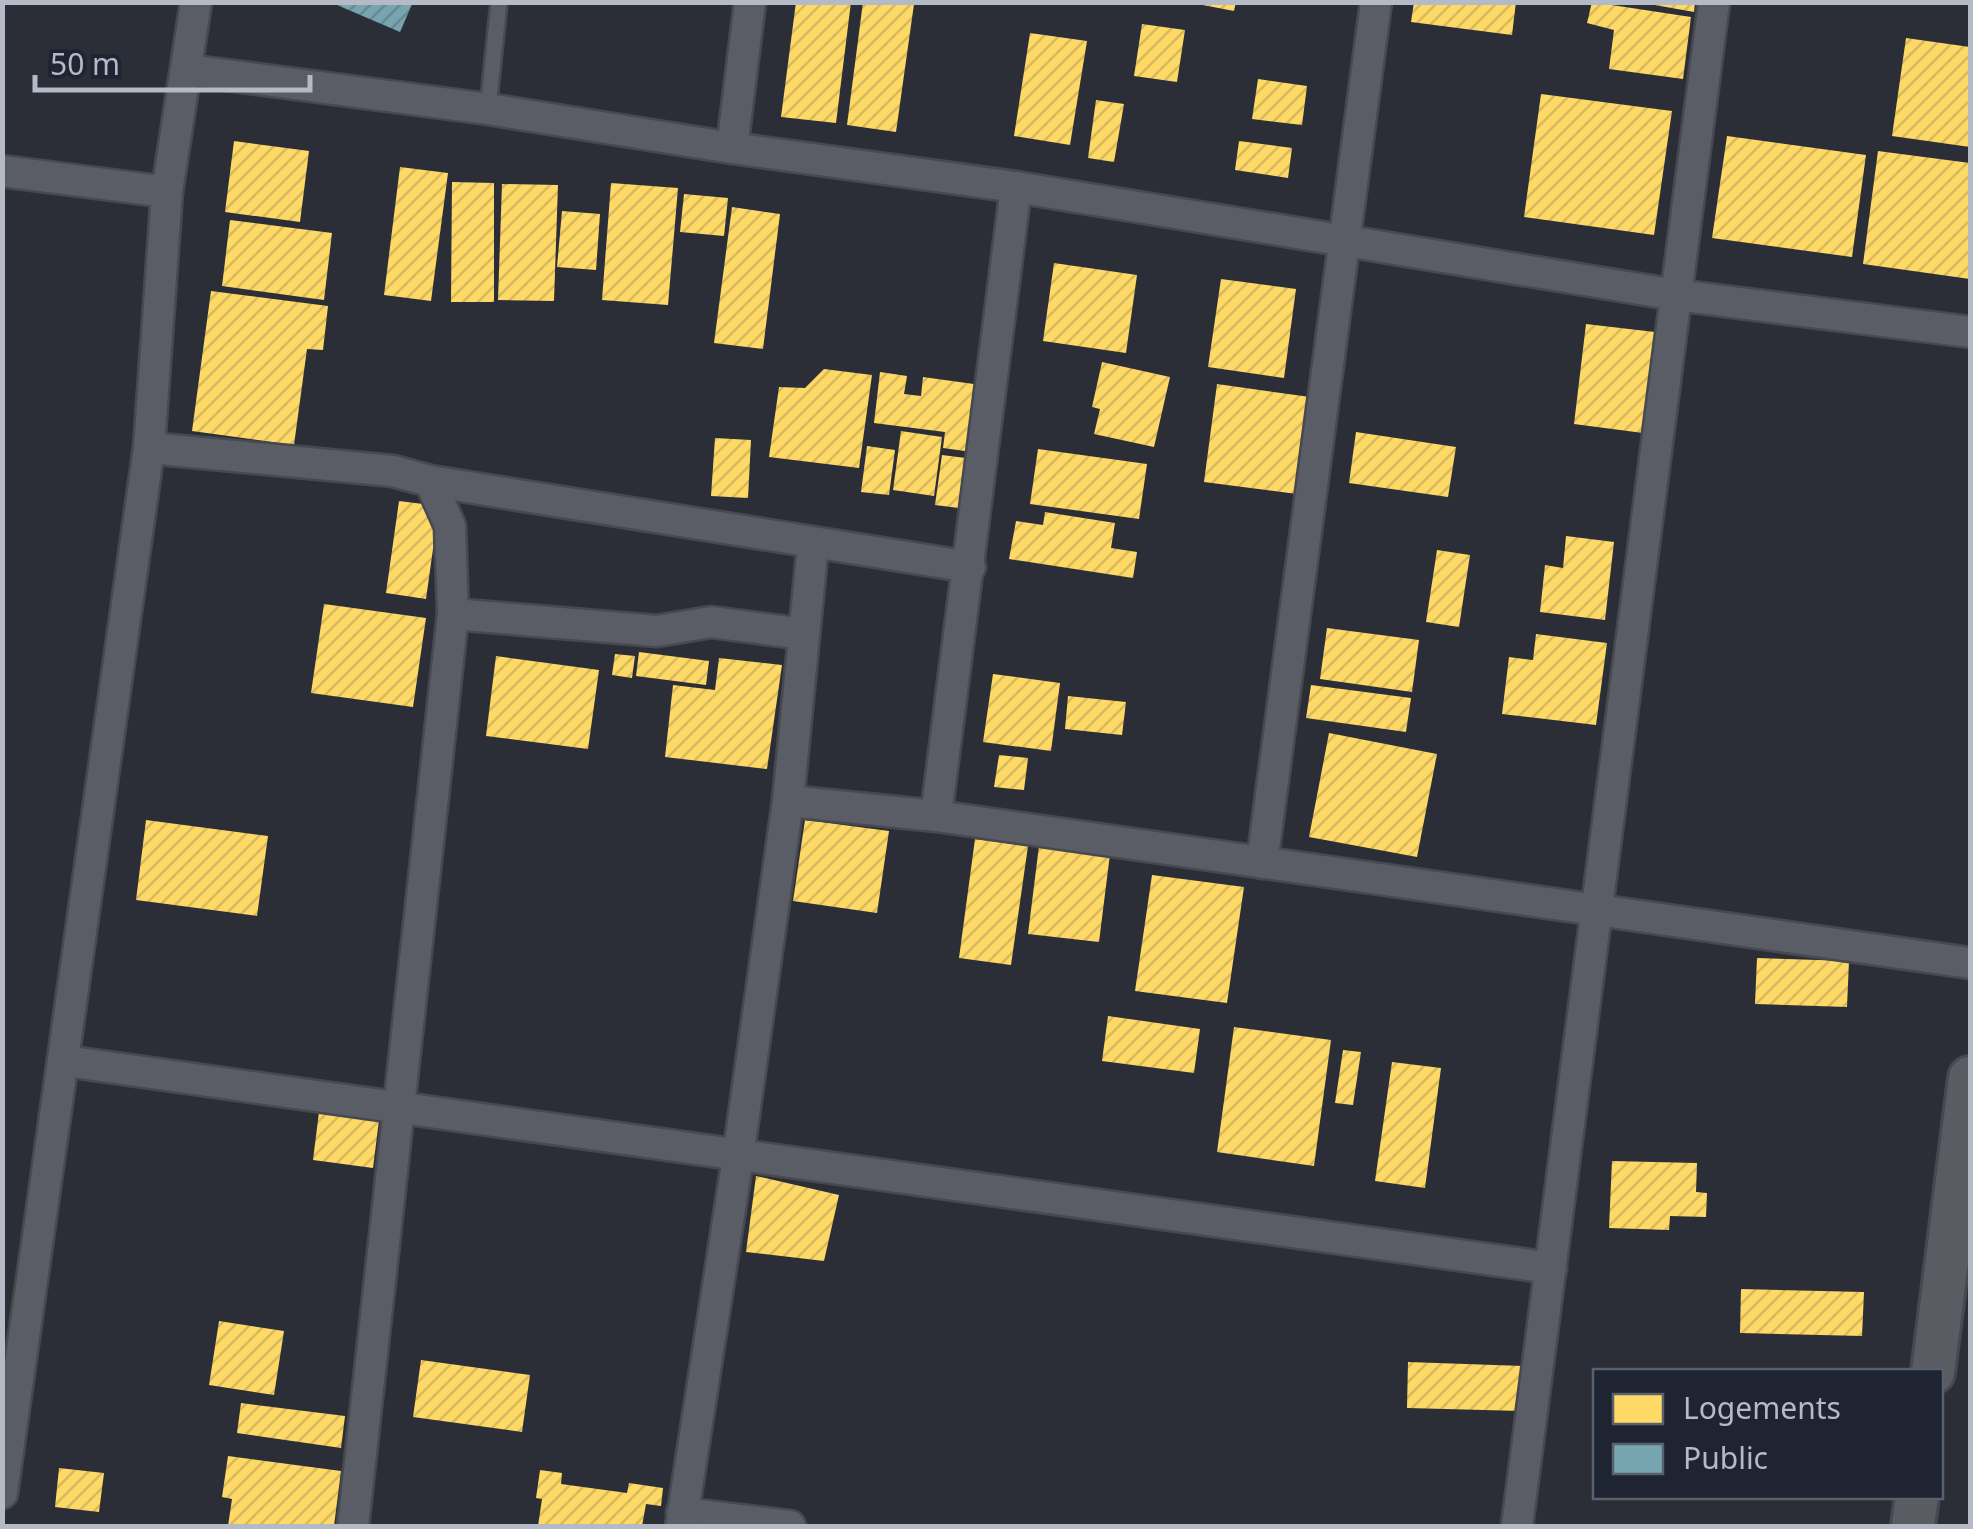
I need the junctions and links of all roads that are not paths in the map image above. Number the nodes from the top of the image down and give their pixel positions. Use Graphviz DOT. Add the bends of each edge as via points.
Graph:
graph roads {
  1 [pos="196,2"];
  2 [pos="499,2"];
  3 [pos="750,2"];
  4 [pos="1376,2"];
  5 [pos="1714,2"];
  6 [pos="187,70"];
  7 [pos="488,109"];
  8 [pos="732,148"];
  9 [pos="2,171"];
  10 [pos="1016,187"];
  11 [pos="167,192"];
  12 [pos="1346,243"];
  13 [pos="1676,295"];
  14 [pos="1970,332"];
  15 [pos="150,448"];
  16 [pos="430,482"];
  17 [pos="813,544"];
  18 [pos="970,568"];
  19 [pos="453,614"];
  20 [pos="804,634"];
  21 [pos="788,801"];
  22 [pos="936,816"];
  23 [pos="1262,863"];
  24 [pos="1597,910"];
  25 [pos="1970,963"];
  26 [pos="65,1062"];
  27 [pos="1970,1078"];
  28 [pos="397,1107"];
  29 [pos="738,1156"];
  30 [pos="1960,1239"];
  31 [pos="1550,1268"];
  32 [pos="1934,1369"];
  33 [pos="2,1494"];
  34 [pos="1917,1499"];
  35 [pos="681,1520"];
  36 [pos="353,1526"];
  37 [pos="790,1526"];
  38 [pos="1516,1526"];
  39 [pos="1913,1526"];
  1 -- 6 [label="street"];
  2 -- 7 [label="lane"];
  3 -- 8 [label="street"];
  4 -- 12 [label="street"];
  5 -- 13 [label="street"];
  6 -- 7 [label="street"];
  6 -- 11 [label="street"];
  7 -- 8 [label="street"];
  8 -- 10 [label="street"];
  9 -- 11 [label="street"];
  10 -- 12 [label="street"];
  10 -- 18 [label="street"];
  11 -- 15 [label="street"];
  12 -- 13 [label="street"];
  12 -- 23 [label="street"];
  13 -- 14 [label="street"];
  13 -- 24 [label="street"];
  15 -- 16 [label="street" via="393,471"];
  15 -- 26 [label="street"];
  16 -- 17 [label="street"];
  16 -- 19 [label="street" via="450,526"];
  17 -- 18 [label="street"];
  17 -- 20 [label="street"];
  18 -- 22 [label="street"];
  19 -- 20 [label="street" via="657,631 711,622"];
  19 -- 28 [label="street"];
  20 -- 21 [label="street"];
  21 -- 22 [label="street"];
  21 -- 29 [label="street"];
  22 -- 23 [label="street"];
  23 -- 24 [label="street"];
  24 -- 25 [label="street"];
  24 -- 31 [label="street"];
  26 -- 28 [label="street"];
  26 -- 33 [label="street"];
  27 -- 30 [label="main road"];
  28 -- 29 [label="street"];
  28 -- 36 [label="street"];
  29 -- 31 [label="street"];
  29 -- 35 [label="street"];
  30 -- 32 [label="main road"];
  31 -- 38 [label="street"];
  34 -- 39 [label="main road"];
  35 -- 37 [label="street"];
}
